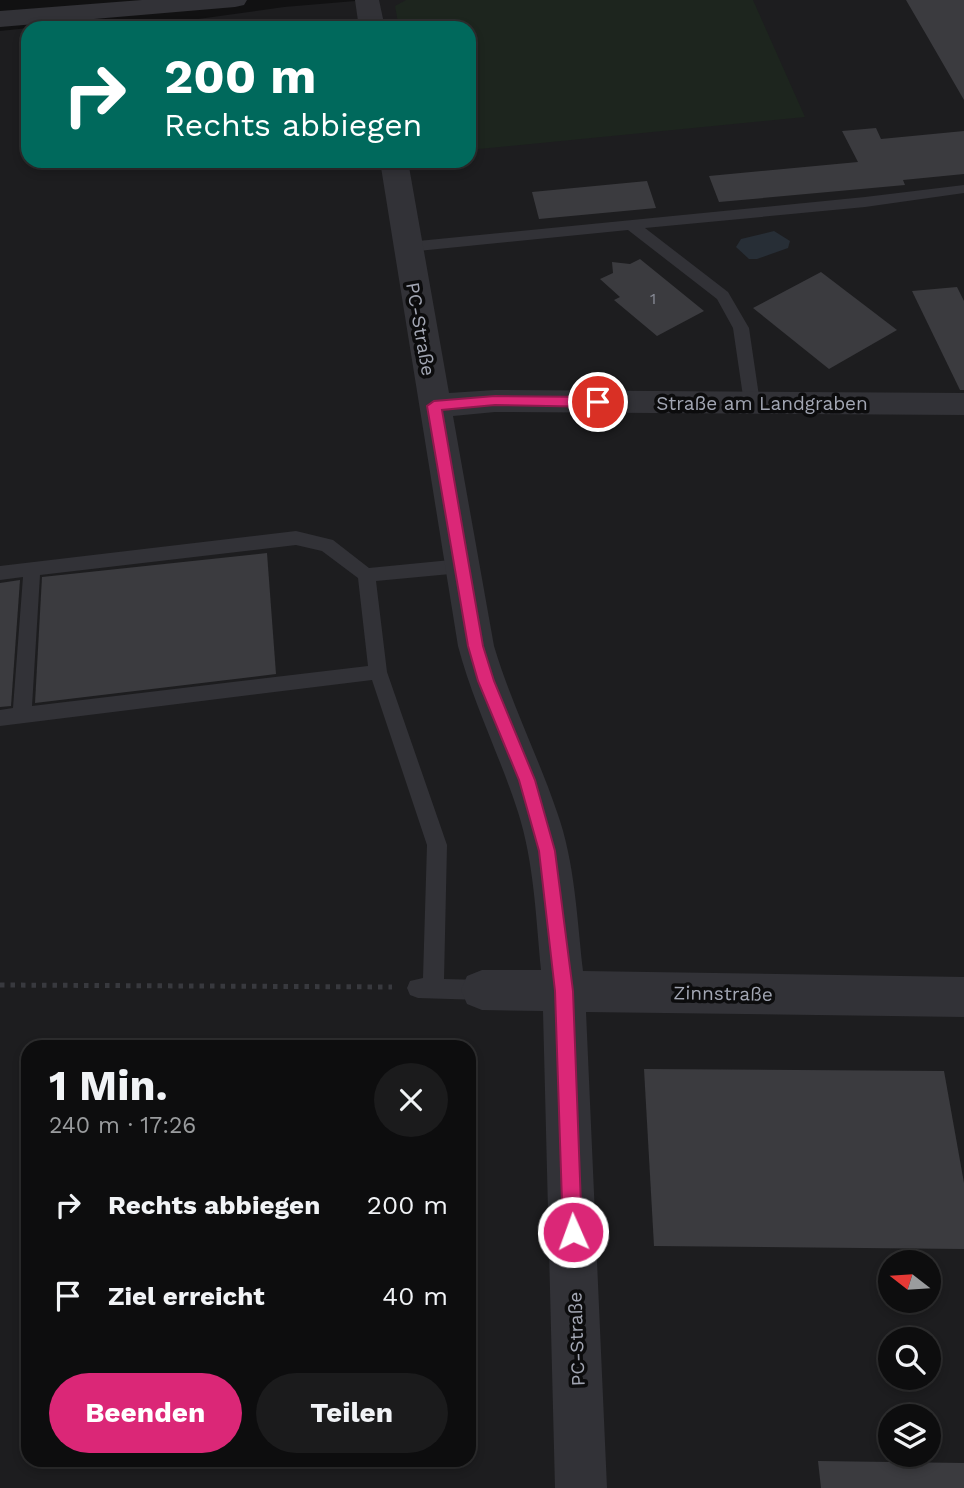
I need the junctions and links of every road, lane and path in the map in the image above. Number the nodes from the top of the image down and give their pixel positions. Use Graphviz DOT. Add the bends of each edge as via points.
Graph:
graph roads {
  1 [pos="235,0"];
  2 [pos="368,0"];
  3 [pos="0,19"];
  4 [pos="371,21"];
  5 [pos="395,168"];
  6 [pos="964,189"];
  7 [pos="630,225"];
  8 [pos="408,247"];
  9 [pos="752,403"];
  10 [pos="964,404"];
  11 [pos="434,406"];
  12 [pos="461,566"];
  13 [pos="32,569"];
  14 [pos="0,573"];
  15 [pos="366,575"];
  16 [pos="378,672"];
  17 [pos="22,715"];
  18 [pos="0,718"];
  19 [pos="0,985"];
  20 [pos="426,987"];
  21 [pos="482,990"];
  22 [pos="564,991"];
  23 [pos="964,997"];
  24 [pos="580,1488"];
  1 -- 3 [label="street"];
  2 -- 4 [label="street"];
  5 -- 8 [label="street, PC-Straße"];
  6 -- 7 [label="lane"];
  7 -- 8 [label="lane"];
  7 -- 9 [label="lane" via="723,296 741,328"];
  8 -- 11 [label="street, PC-Straße"];
  9 -- 10 [label="street, Straße am Landgraben"];
  9 -- 11 [label="street, Straße am Landgraben" via="495,401"];
  11 -- 12 [label="street, PC-Straße"];
  12 -- 15 [label="lane"];
  12 -- 22 [label="street, PC-Straße" via="486,681 527,780 544,838"];
  13 -- 14 [label="lane"];
  13 -- 15 [label="lane" via="296,538 327,545"];
  13 -- 17 [label="lane"];
  15 -- 16 [label="lane"];
  16 -- 17 [label="lane"];
  16 -- 20 [label="lane" via="437,845"];
  17 -- 18 [label="lane"];
  19 -- 20 [label="path"];
  20 -- 21 [label="lane"];
  21 -- 22 [label="street, Zinnstraße"];
  22 -- 23 [label="street, Zinnstraße"];
  22 -- 24 [label="street, PC-Straße"];
}
